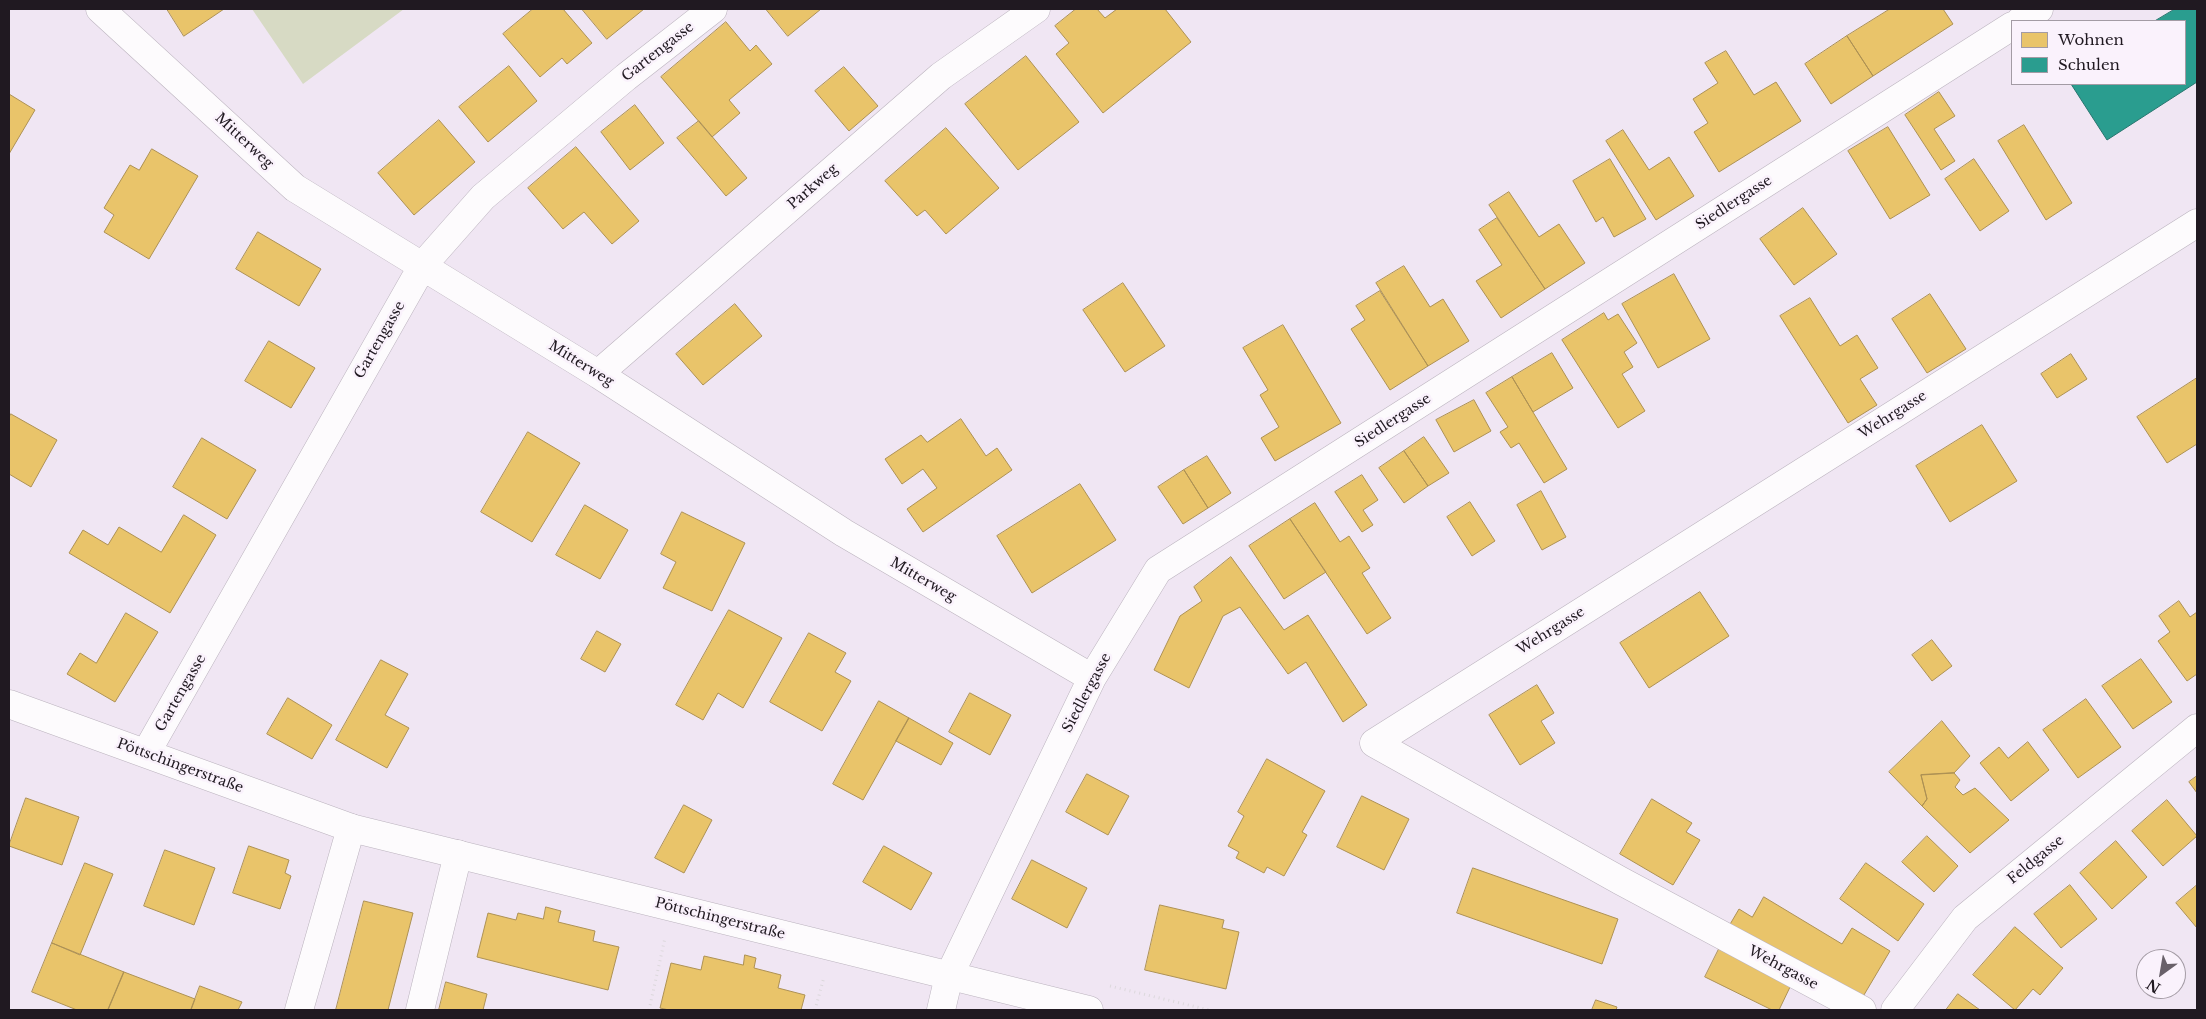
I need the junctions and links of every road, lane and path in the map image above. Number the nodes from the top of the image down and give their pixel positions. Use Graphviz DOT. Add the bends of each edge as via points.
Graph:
graph roads {
  1 [pos="100,9"];
  2 [pos="713,9"];
  3 [pos="1036,9"];
  4 [pos="2039,9"];
  5 [pos="2022,20"];
  6 [pos="2011,27"];
  7 [pos="2197,223"];
  8 [pos="423,265"];
  9 [pos="598,374"];
  10 [pos="1092,678"];
  11 [pos="9,704"];
  12 [pos="2197,728"];
  13 [pos="146,753"];
  14 [pos="351,828"];
  15 [pos="458,854"];
  16 [pos="666,933"];
  17 [pos="949,976"];
  18 [pos="299,1010"];
  19 [pos="420,1010"];
  20 [pos="649,1010"];
  21 [pos="941,1010"];
  22 [pos="1090,1010"];
  23 [pos="1862,1010"];
  24 [pos="1895,1010"];
  1 -- 8 [label="street, Mitterweg" via="295,188"];
  2 -- 8 [label="street, Gartengasse" via="483,197"];
  3 -- 9 [label="street, Parkweg" via="941,76"];
  4 -- 5 [label="street"];
  6 -- 10 [label="street, Siedlergasse" via="1158,570"];
  7 -- 23 [label="street, Wehrgasse" via="1374,743 1621,881"];
  8 -- 9 [label="street, Mitterweg"];
  8 -- 13 [label="street, Gartengasse"];
  9 -- 10 [label="street, Mitterweg" via="844,534"];
  10 -- 17 [label="street, Siedlergasse"];
  11 -- 13 [label="street, Pöttschingerstraße"];
  12 -- 24 [label="street, Feldgasse" via="1965,918"];
  13 -- 14 [label="street, Pöttschingerstraße"];
  14 -- 15 [label="street, Pöttschingerstraße"];
  14 -- 18 [label="street"];
  15 -- 17 [label="street, Pöttschingerstraße"];
  15 -- 19 [label="street"];
  16 -- 20 [label="path"];
  17 -- 21 [label="street, Siedlergasse"];
  17 -- 22 [label="street, Pöttschingerstraße"];
}
